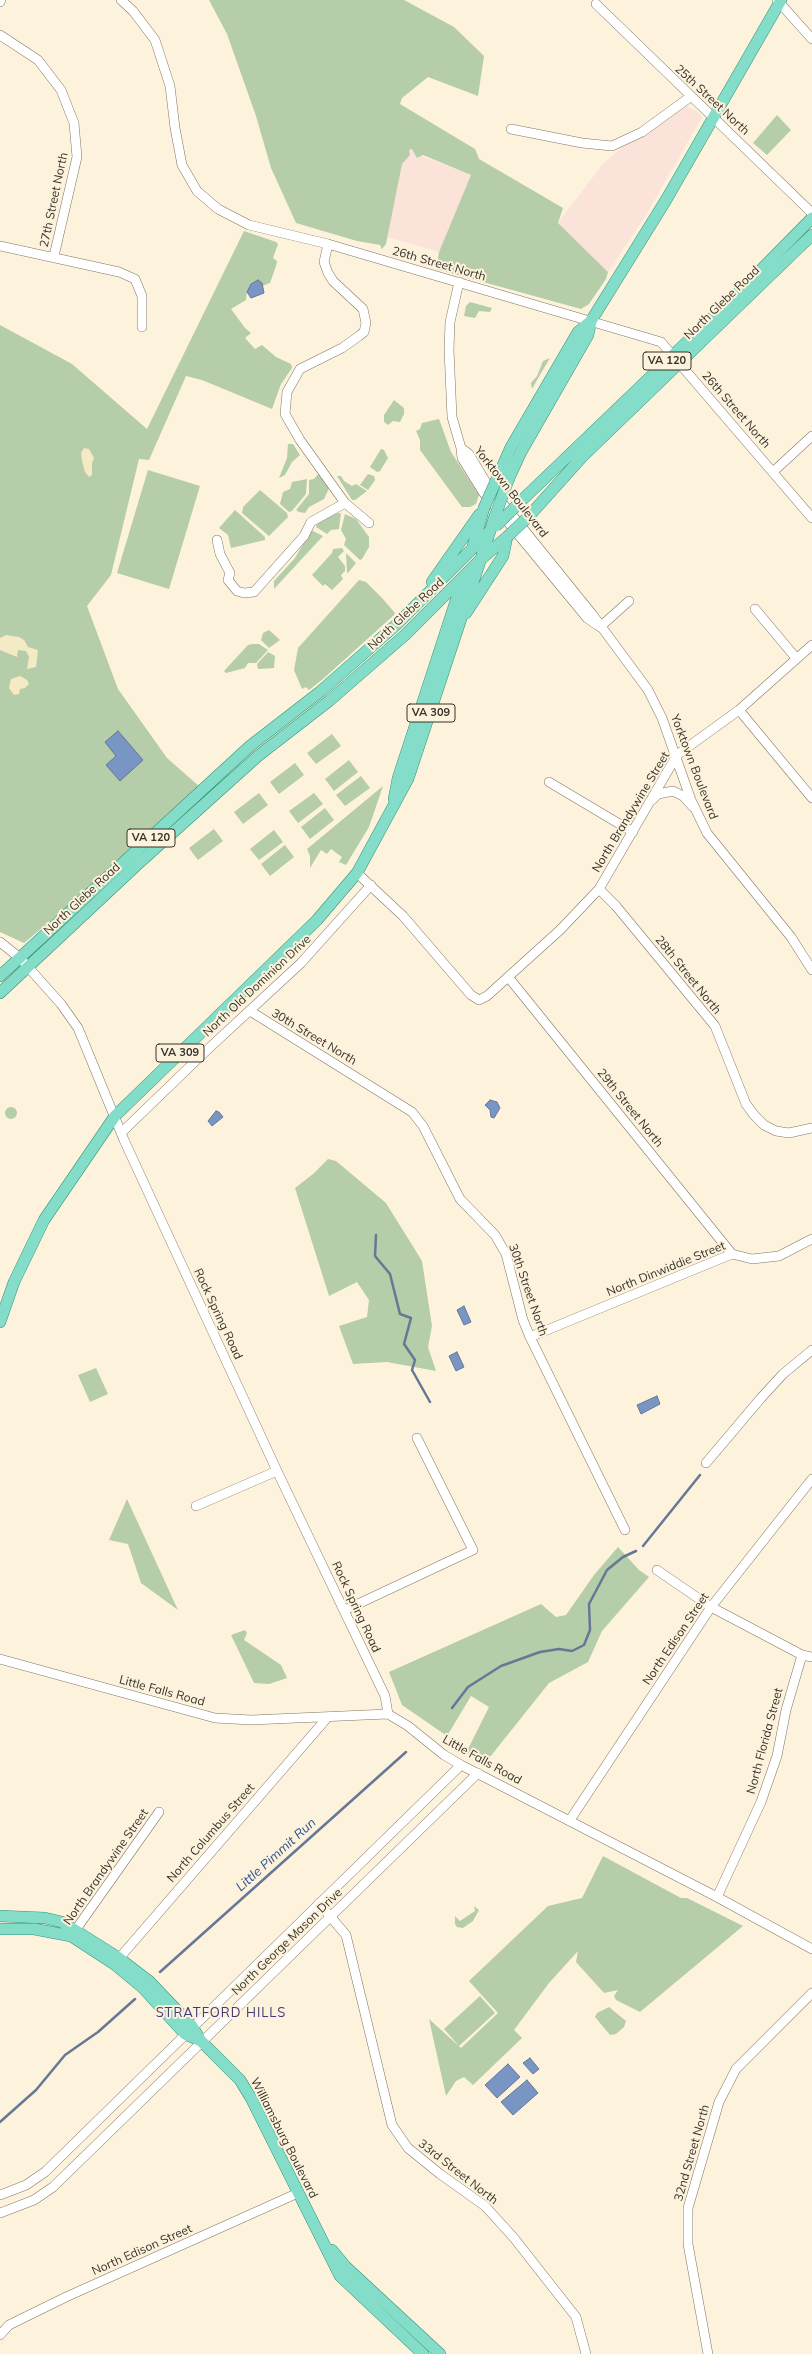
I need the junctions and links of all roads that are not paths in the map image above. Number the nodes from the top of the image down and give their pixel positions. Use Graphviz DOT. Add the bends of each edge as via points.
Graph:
graph roads {
  1 [pos="121,0"];
  2 [pos="779,1"];
  3 [pos="596,4"];
  4 [pos="0,35"];
  5 [pos="812,39"];
  6 [pos="690,97"];
  7 [pos="714,118"];
  8 [pos="511,129"];
  9 [pos="812,213"];
  10 [pos="812,218"];
  11 [pos="812,235"];
  12 [pos="328,244"];
  13 [pos="0,246"];
  14 [pos="54,256"];
  15 [pos="459,282"];
  16 [pos="591,321"];
  17 [pos="142,328"];
  18 [pos="676,359"];
  19 [pos="812,436"];
  20 [pos="774,470"];
  21 [pos="504,476"];
  22 [pos="345,503"];
  23 [pos="484,508"];
  24 [pos="812,518"];
  25 [pos="369,523"];
  26 [pos="494,525"];
  27 [pos="507,537"];
  28 [pos="217,540"];
  29 [pos="473,546"];
  30 [pos="480,560"];
  31 [pos="464,576"];
  32 [pos="424,598"];
  33 [pos="629,600"];
  34 [pos="756,609"];
  35 [pos="461,618"];
  36 [pos="600,627"];
  37 [pos="812,645"];
  38 [pos="796,658"];
  39 [pos="739,710"];
  40 [pos="676,756"];
  41 [pos="550,782"];
  42 [pos="812,798"];
  43 [pos="649,803"];
  44 [pos="392,806"];
  45 [pos="695,809"];
  46 [pos="633,832"];
  47 [pos="357,873"];
  48 [pos="371,885"];
  49 [pos="599,889"];
  50 [pos="2,947"];
  51 [pos="20,958"];
  52 [pos="28,967"];
  53 [pos="812,970"];
  54 [pos="0,976"];
  55 [pos="509,978"];
  56 [pos="0,993"];
  57 [pos="250,1011"];
  58 [pos="115,1116"];
  59 [pos="812,1128"];
  60 [pos="121,1133"];
  61 [pos="812,1239"];
  62 [pos="732,1254"];
  63 [pos="0,1322"];
  64 [pos="530,1337"];
  65 [pos="812,1350"];
  66 [pos="417,1438"];
  67 [pos="706,1463"];
  68 [pos="278,1472"];
  69 [pos="812,1478"];
  70 [pos="196,1506"];
  71 [pos="625,1530"];
  72 [pos="657,1570"];
  73 [pos="711,1608"];
  74 [pos="345,1610"];
  75 [pos="802,1655"];
  76 [pos="812,1658"];
  77 [pos="0,1659"];
  78 [pos="388,1714"];
  79 [pos="327,1718"];
  80 [pos="462,1765"];
  81 [pos="478,1774"];
  82 [pos="159,1812"];
  83 [pos="570,1820"];
  84 [pos="717,1897"];
  85 [pos="319,1903"];
  86 [pos="0,1916"];
  87 [pos="330,1916"];
  88 [pos="0,1929"];
  89 [pos="74,1933"];
  90 [pos="812,1949"];
  91 [pos="116,1961"];
  92 [pos="812,1993"];
  93 [pos="188,2030"];
  94 [pos="201,2041"];
  95 [pos="298,2192"];
  96 [pos="0,2195"];
  97 [pos="0,2213"];
  98 [pos="319,2236"];
  99 [pos="0,2335"];
  100 [pos="433,2352"];
  101 [pos="423,2354"];
  102 [pos="586,2354"];
  103 [pos="708,2354"];
  1 -- 12 [label="street, 26th Street North" via="156,40 170,86 182,165 197,191 218,209 249,225"];
  2 -- 5 [label="street"];
  2 -- 7 [label="main road, VA 309"];
  3 -- 6 [label="street, 25th Street North"];
  4 -- 14 [label="street, 27th Street North" via="38,60 61,90 74,123 77,157"];
  6 -- 7 [label="street, 25th Street North"];
  6 -- 8 [label="street" via="642,132 612,146 582,143"];
  7 -- 9 [label="street, 25th Street North"];
  7 -- 16 [label="main road, VA 309"];
  10 -- 18 [label="main road, North Glebe Road / VA 120"];
  11 -- 18 [label="main road, North Glebe Road / VA 120"];
  12 -- 15 [label="street, 26th Street North"];
  12 -- 22 [label="street" via="324,266 333,281 363,309 366,323 364,332 342,348 300,370 287,392 285,414 300,440"];
  13 -- 14 [label="street"];
  14 -- 17 [label="street" via="119,272 135,279 142,296"];
  15 -- 16 [label="street, 26th Street North"];
  15 -- 36 [label="street, Yorktown Boulevard" via="450,322 449,350 452,417 461,448 469,454 487,484"];
  16 -- 18 [label="street, 26th Street North" via="661,342"];
  16 -- 21 [label="main road, VA 309" via="578,332 511,447"];
  18 -- 20 [label="street, 26th Street North"];
  18 -- 26 [label="main road, North Glebe Road / VA 120, bridge"];
  18 -- 27 [label="main road, North Glebe Road / VA 120, bridge"];
  19 -- 20 [label="street"];
  20 -- 24 [label="street, 26th Street North"];
  21 -- 23 [label="main road, VA 309, bridge"];
  21 -- 26 [label="main road, VA 309, bridge"];
  22 -- 25 [label="street"];
  22 -- 28 [label="street" via="311,522 304,536 254,592 237,591 228,580 230,573 220,554"];
  23 -- 29 [label="main road, VA 309"];
  23 -- 32 [label="main road" via="432,581"];
  26 -- 29 [label="main road, North Glebe Road / VA 120"];
  26 -- 30 [label="main road, VA 309"];
  27 -- 30 [label="main road, North Glebe Road / VA 120"];
  27 -- 35 [label="main road" via="503,556 471,608"];
  29 -- 31 [label="main road, VA 309"];
  29 -- 32 [label="main road, North Glebe Road / VA 120"];
  30 -- 31 [label="main road, North Glebe Road / VA 120"];
  30 -- 35 [label="main road, VA 309"];
  31 -- 44 [label="main road, VA 309" via="398,778"];
  31 -- 52 [label="main road, North Glebe Road / VA 120" via="405,635 329,701 258,756"];
  32 -- 51 [label="main road, North Glebe Road / VA 120" via="321,691 250,746"];
  33 -- 36 [label="street"];
  34 -- 38 [label="street"];
  35 -- 44 [label="main road, VA 309" via="415,761"];
  36 -- 40 [label="street, Yorktown Boulevard" via="648,690"];
  37 -- 38 [label="street, North Brandywine Street"];
  38 -- 39 [label="street, North Brandywine Street"];
  39 -- 40 [label="street, North Brandywine Street"];
  39 -- 42 [label="street"];
  40 -- 43 [label="street, North Brandywine Street"];
  40 -- 45 [label="street, Yorktown Boulevard"];
  41 -- 46 [label="street"];
  43 -- 45 [label="street" via="658,794 673,791 683,796"];
  43 -- 46 [label="street, North Brandywine Street"];
  44 -- 47 [label="main road, VA 309"];
  45 -- 53 [label="street, Yorktown Boulevard" via="716,845 787,932"];
  46 -- 49 [label="street, North Brandywine Street"];
  47 -- 48 [label="street"];
  47 -- 58 [label="main road, VA 309" via="317,920"];
  48 -- 55 [label="street, North Brandywine Street" via="403,916 471,995 479,1000"];
  48 -- 57 [label="street, North Old Dominion Drive" via="301,963"];
  49 -- 55 [label="street, North Brandywine Street"];
  49 -- 59 [label="street, 28th Street North" via="715,1026 746,1104 754,1115 764,1125 776,1131 788,1133"];
  50 -- 51 [label="street, Rock Spring Road"];
  51 -- 52 [label="street, Rock Spring Road"];
  51 -- 54 [label="main road, North Glebe Road / VA 120"];
  52 -- 56 [label="main road, North Glebe Road / VA 120"];
  52 -- 58 [label="street, Rock Spring Road" via="78,1028"];
  55 -- 62 [label="street, 29th Street North"];
  57 -- 60 [label="street, North Old Dominion Drive"];
  57 -- 64 [label="street, 30th Street North" via="412,1112 423,1126 460,1198 495,1235 506,1254 523,1320"];
  58 -- 60 [label="street, Rock Spring Road"];
  58 -- 63 [label="main road, VA 309" via="44,1220 14,1282"];
  60 -- 68 [label="street, Rock Spring Road"];
  61 -- 62 [label="street, North Dinwiddie Street" via="779,1256 752,1260"];
  62 -- 64 [label="street, North Dinwiddie Street"];
  64 -- 71 [label="street, 30th Street North"];
  65 -- 67 [label="street" via="783,1374 760,1398"];
  66 -- 74 [label="street" via="473,1550"];
  68 -- 70 [label="street"];
  68 -- 74 [label="street, Rock Spring Road"];
  69 -- 73 [label="street, North Edison Street"];
  72 -- 73 [label="street"];
  73 -- 75 [label="street"];
  73 -- 83 [label="street, North Edison Street"];
  74 -- 78 [label="street, Rock Spring Road" via="385,1696"];
  75 -- 76 [label="street"];
  75 -- 84 [label="street, North Florida Street" via="776,1756 761,1802"];
  77 -- 79 [label="street, Little Falls Road" via="215,1718"];
  78 -- 79 [label="street, Little Falls Road"];
  78 -- 80 [label="street, Little Falls Road"];
  79 -- 91 [label="street, North Columbus Street"];
  80 -- 81 [label="street, Little Falls Road"];
  80 -- 85 [label="street, North George Mason Drive"];
  81 -- 83 [label="street, Little Falls Road"];
  81 -- 87 [label="street, North George Mason Drive"];
  82 -- 89 [label="street, North Brandywine Street"];
  83 -- 84 [label="street, Little Falls Road"];
  84 -- 90 [label="street, Little Falls Road"];
  85 -- 87 [label="street, 33rd Street North"];
  85 -- 93 [label="street, North George Mason Drive"];
  86 -- 89 [label="main road, Williamsburg Boulevard" via="46,1918 62,1922"];
  87 -- 94 [label="street, North George Mason Drive"];
  87 -- 102 [label="street, 33rd Street North" via="346,1934 392,2125 408,2148 485,2206 514,2238 576,2317"];
  88 -- 89 [label="main road, Williamsburg Boulevard"];
  89 -- 91 [label="main road, Williamsburg Boulevard"];
  91 -- 93 [label="main road, Williamsburg Boulevard" via="148,1981"];
  92 -- 103 [label="street, 32nd Street North" via="736,2069 719,2102 688,2208 688,2244"];
  93 -- 94 [label="main road, Williamsburg Boulevard"];
  93 -- 96 [label="street, North George Mason Drive" via="45,2172 26,2185"];
  94 -- 95 [label="main road, Williamsburg Boulevard" via="240,2080"];
  94 -- 97 [label="street, North George Mason Drive" via="53,2187 34,2200"];
  95 -- 98 [label="main road, Williamsburg Boulevard"];
  95 -- 99 [label="street, North Edison Street" via="9,2324"];
  98 -- 100 [label="main road, Williamsburg Boulevard" via="346,2267"];
  98 -- 101 [label="main road, Williamsburg Boulevard" via="340,2276"];
}
